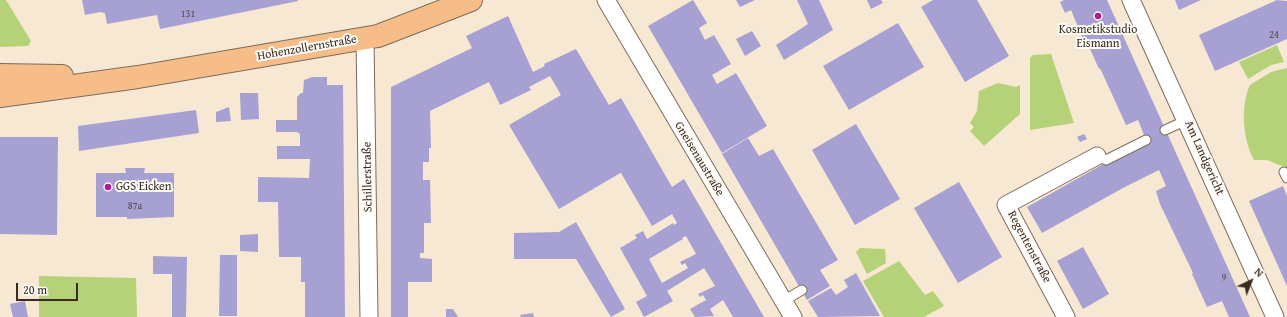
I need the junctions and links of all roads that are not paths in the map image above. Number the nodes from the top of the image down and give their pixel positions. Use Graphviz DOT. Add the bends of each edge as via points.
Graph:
graph roads {
  1 [pos="471,0"];
  2 [pos="606,0"];
  3 [pos="1131,0"];
  4 [pos="365,38"];
  5 [pos="0,75"];
  6 [pos="138,77"];
  7 [pos="0,96"];
  8 [pos="1187,120"];
  9 [pos="1165,130"];
  10 [pos="1146,140"];
  11 [pos="1098,156"];
  12 [pos="802,290"];
  13 [pos="783,301"];
  14 [pos="369,317"];
  15 [pos="793,317"];
  16 [pos="1066,317"];
  17 [pos="1276,317"];
  1 -- 4 [label="main road, Hohenzollernstraße" via="378,36"];
  2 -- 13 [label="street, Gneisenaustraße"];
  3 -- 8 [label="street, Am Landgericht"];
  4 -- 6 [label="main road, Hohenzollernstraße"];
  4 -- 14 [label="street, Schillerstraße"];
  5 -- 6 [label="main road, Hohenzollernstraße"];
  6 -- 7 [label="main road, Hohenzollernstraße"];
  8 -- 9 [label="lane"];
  8 -- 17 [label="street, Am Landgericht"];
  10 -- 11 [label="lane" via="1106,160"];
  11 -- 16 [label="street, Regentenstraße" via="1006,205"];
  12 -- 13 [label="lane"];
  13 -- 15 [label="street, Gneisenaustraße"];
}
